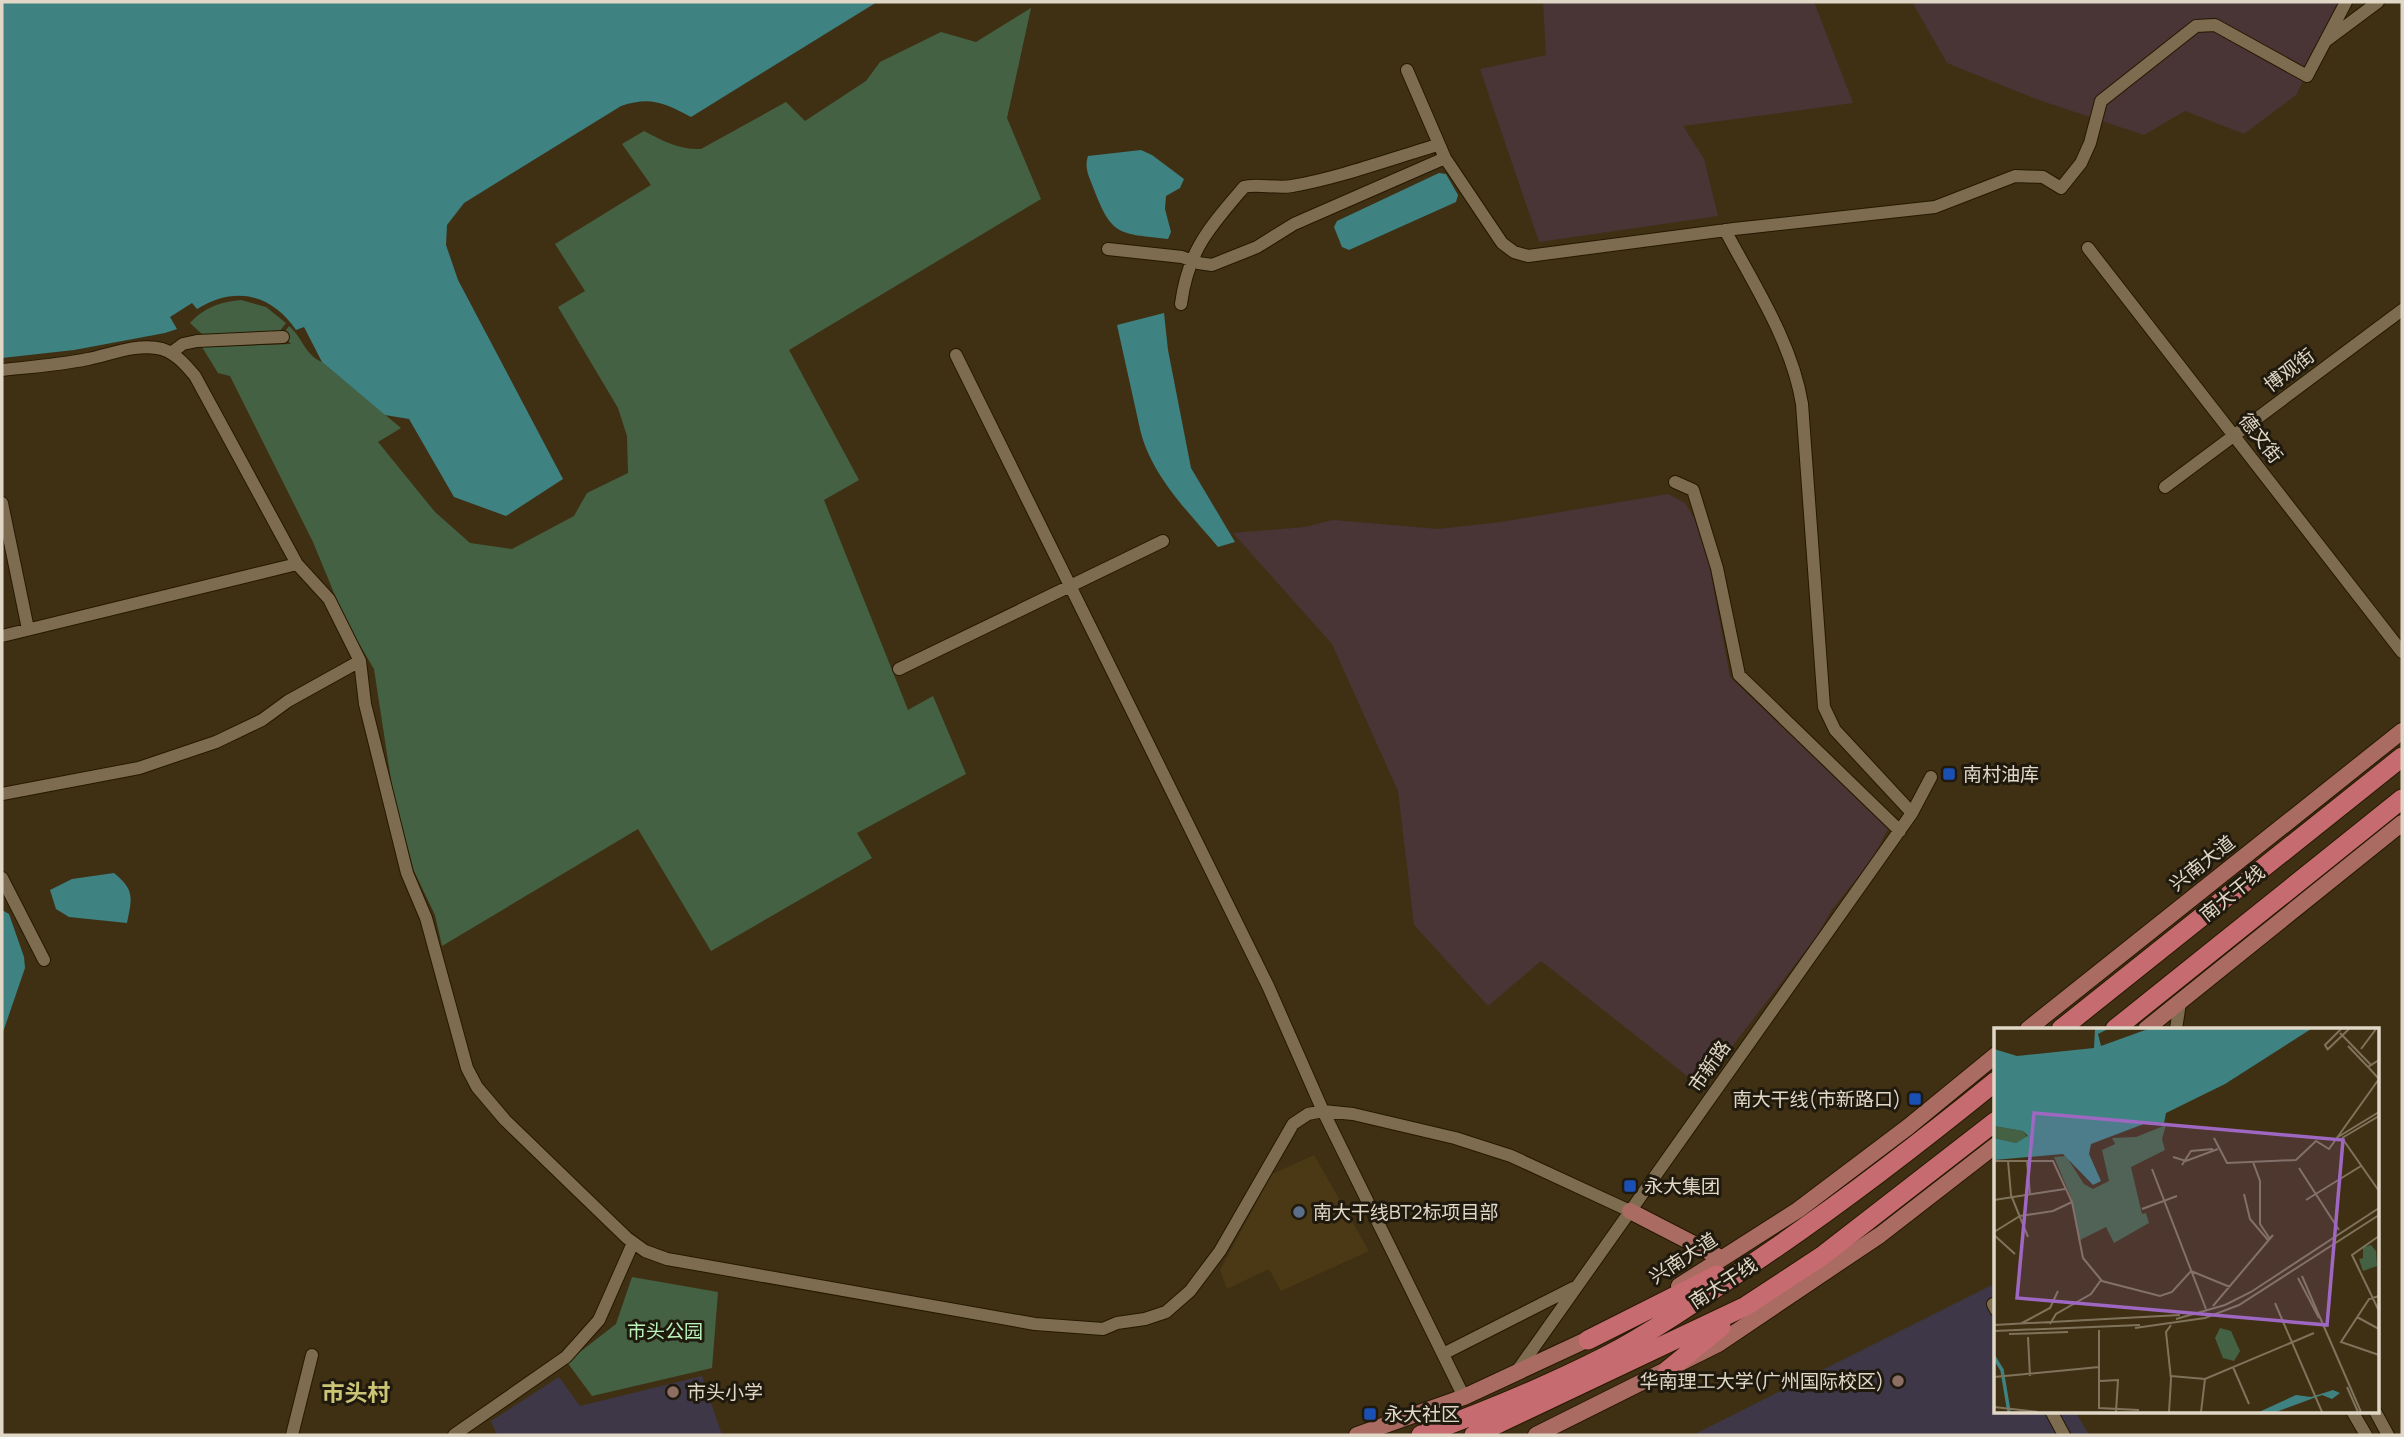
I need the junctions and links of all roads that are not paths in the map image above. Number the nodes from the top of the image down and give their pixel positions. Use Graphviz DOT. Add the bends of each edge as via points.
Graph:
graph roads {
  1 [pos="2346,2"];
  2 [pos="2378,2"];
  3 [pos="2324,43"];
  4 [pos="1407,70"];
  5 [pos="1438,145"];
  6 [pos="1445,158"];
  7 [pos="1725,230"];
  8 [pos="2088,248"];
  9 [pos="1108,249"];
  10 [pos="1192,261"];
  11 [pos="1181,304"];
  12 [pos="2402,310"];
  13 [pos="283,337"];
  14 [pos="171,353"];
  15 [pos="956,355"];
  16 [pos="2,370"];
  17 [pos="2234,436"];
  18 [pos="1675,482"];
  19 [pos="2165,487"];
  20 [pos="2,503"];
  21 [pos="1163,541"];
  22 [pos="297,564"];
  23 [pos="1071,587"];
  24 [pos="28,629"];
  25 [pos="2,636"];
  26 [pos="2402,652"];
  27 [pos="360,661"];
  28 [pos="899,669"];
  29 [pos="2402,731"];
  30 [pos="2402,757"];
  31 [pos="1931,777"];
  32 [pos="2,794"];
  33 [pos="2402,799"];
  34 [pos="1912,813"];
  35 [pos="2402,823"];
  36 [pos="1900,831"];
  37 [pos="2,878"];
  38 [pos="44,960"];
  39 [pos="2180,1003"];
  40 [pos="2029,1028"];
  41 [pos="2062,1028"];
  42 [pos="2116,1028"];
  43 [pos="2147,1028"];
  44 [pos="2175,1028"];
  45 [pos="1994,1057"];
  46 [pos="1994,1084"];
  47 [pos="1323,1111"];
  48 [pos="1994,1123"];
  49 [pos="1994,1147"];
  50 [pos="1630,1211"];
  51 [pos="1796,1235"];
  52 [pos="633,1243"];
  53 [pos="1721,1258"];
  54 [pos="1577,1286"];
  55 [pos="1746,1306"];
  56 [pos="1588,1340"];
  57 [pos="1443,1354"];
  58 [pos="312,1356"];
  59 [pos="1668,1370"];
  60 [pos="1514,1374"];
  61 [pos="1464,1397"];
  62 [pos="2052,1412"];
  63 [pos="2353,1412"];
  64 [pos="2376,1412"];
  65 [pos="292,1435"];
  66 [pos="454,1435"];
  67 [pos="1357,1435"];
  68 [pos="1421,1435"];
  69 [pos="1474,1435"];
  70 [pos="1536,1435"];
  71 [pos="2064,1435"];
  72 [pos="2367,1435"];
  73 [pos="2388,1435"];
  1 -- 3 [label="street"];
  2 -- 3 [label="street"];
  3 -- 7 [label="street" via="2307,76 2215,25 2196,26 2101,101 2081,163 2061,188 2043,177 2015,176 1935,207"];
  4 -- 5 [label="street"];
  5 -- 6 [label="street"];
  5 -- 10 [label="street" via="1290,186 1244,187 1202,237"];
  6 -- 7 [label="street" via="1502,243 1528,256"];
  6 -- 10 [label="street" via="1294,224 1231,259 1212,265"];
  7 -- 34 [label="street" via="1797,376 1824,707 1835,730"];
  8 -- 17 [label="street, 德文街"];
  9 -- 10 [label="street"];
  10 -- 11 [label="street"];
  12 -- 17 [label="street, 博观街"];
  13 -- 14 [label="street" via="197,341"];
  14 -- 16 [label="street" via="147,347"];
  14 -- 22 [label="street" via="195,376"];
  15 -- 23 [label="street"];
  17 -- 19 [label="street, 博观街"];
  17 -- 26 [label="street, 德文街"];
  18 -- 36 [label="street" via="1693,490 1717,568 1739,675"];
  20 -- 24 [label="street"];
  21 -- 23 [label="street"];
  22 -- 24 [label="street"];
  22 -- 27 [label="street" via="329,599"];
  23 -- 28 [label="street"];
  23 -- 47 [label="street" via="1268,986"];
  24 -- 25 [label="street"];
  27 -- 32 [label="street" via="216,743 139,768"];
  27 -- 52 [label="street" via="365,704 407,873 426,918 467,1068 505,1120"];
  29 -- 40 [label="main road, 兴南大道"];
  30 -- 41 [label="highway, 南大干线"];
  31 -- 34 [label="street, 市新路"];
  33 -- 42 [label="highway, 南大干线"];
  34 -- 36 [label="street, 市新路"];
  35 -- 39 [label="main road"];
  36 -- 50 [label="street, 市新路"];
  37 -- 38 [label="street"];
  39 -- 43 [label="main road"];
  39 -- 44 [label="street"];
  45 -- 53 [label="main road, 兴南大道" via="1798,1210"];
  46 -- 51 [label="highway, 南大干线"];
  47 -- 50 [label="street" via="1353,1114 1511,1156"];
  47 -- 52 [label="street" via="1293,1124 1220,1251 1190,1291 1166,1312 1103,1329 1035,1324 667,1259"];
  47 -- 57 [label="street"];
  48 -- 55 [label="highway, 南大干线" via="1822,1256"];
  49 -- 59 [label="main road" via="1818,1278 1718,1344"];
  50 -- 53 [label="main road"];
  50 -- 54 [label="street, 市新路"];
  51 -- 56 [label="highway"];
  51 -- 68 [label="highway, 南大干线" via="1607,1355"];
  52 -- 66 [label="street" via="599,1320 566,1357"];
  53 -- 56 [label="main road, 兴南大道"];
  54 -- 57 [label="street"];
  54 -- 60 [label="street, 市新路"];
  55 -- 59 [label="highway"];
  55 -- 69 [label="highway, 南大干线"];
  56 -- 60 [label="main road, 兴南大道"];
  57 -- 61 [label="street"];
  58 -- 65 [label="street"];
  59 -- 70 [label="main road"];
  60 -- 61 [label="main road, 兴南大道"];
  61 -- 67 [label="main road, 兴南大道"];
  62 -- 71 [label="street"];
  63 -- 72 [label="street"];
  64 -- 73 [label="street"];
}
